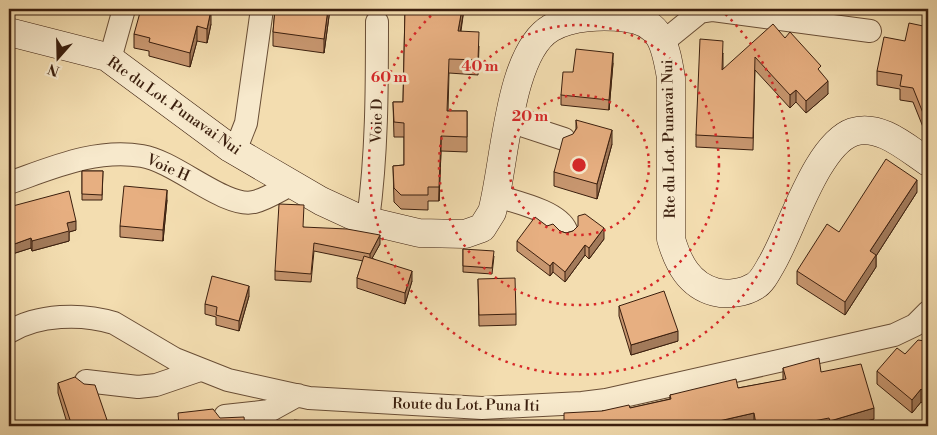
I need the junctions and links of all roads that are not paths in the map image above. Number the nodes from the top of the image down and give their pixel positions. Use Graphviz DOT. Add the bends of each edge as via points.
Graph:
graph roads {
  1 [pos="124,9"];
  2 [pos="262,9"];
  3 [pos="377,22"];
  4 [pos="870,31"];
  5 [pos="9,32"];
  6 [pos="663,42"];
  7 [pos="110,59"];
  8 [pos="509,121"];
  9 [pos="564,139"];
  10 [pos="236,151"];
  11 [pos="928,162"];
  12 [pos="9,183"];
  13 [pos="292,184"];
  14 [pos="496,196"];
  15 [pos="368,220"];
  16 [pos="566,230"];
  17 [pos="928,312"];
  18 [pos="9,332"];
  19 [pos="200,370"];
  20 [pos="86,381"];
  21 [pos="298,395"];
  22 [pos="225,416"];
  1 -- 7 [label="street"];
  2 -- 10 [label="street" via="246,123"];
  3 -- 15 [label="street, Voie D" via="377,135"];
  4 -- 6 [label="street" via="713,10 700,12"];
  5 -- 7 [label="main road, Rte du Lot. Punavai Nui"];
  6 -- 8 [label="main road, Rte du Lot. Punavai Nui" via="660,34 652,28 628,18 591,18 551,28 537,40 528,55"];
  6 -- 11 [label="main road, Rte du Lot. Punavai Nui" via="670,78 671,239 678,261 704,288 732,293 756,286 780,251 814,175 842,137 855,132 883,134"];
  7 -- 10 [label="main road, Rte du Lot. Punavai Nui"];
  8 -- 9 [label="street"];
  8 -- 14 [label="main road, Rte du Lot. Punavai Nui"];
  10 -- 13 [label="main road, Rte du Lot. Punavai Nui"];
  12 -- 13 [label="street, Voie H" via="84,158 114,153 145,156 166,164 242,203 253,203"];
  13 -- 15 [label="main road, Rte du Lot. Punavai Nui" via="321,201"];
  14 -- 15 [label="main road, Rte du Lot. Punavai Nui" via="492,212 482,228 465,234 419,233"];
  14 -- 16 [label="street" via="551,215"];
  17 -- 21 [label="street, Route du Lot. Puna Iti" via="915,325 894,336 666,388 582,403 482,408 371,403"];
  18 -- 19 [label="street, Route du Lot. Puna Iti" via="18,326 54,318 106,320"];
  19 -- 20 [label="street" via="138,387"];
  19 -- 21 [label="street, Route du Lot. Puna Iti" via="228,380"];
  21 -- 22 [label="street" via="269,411"];
}
